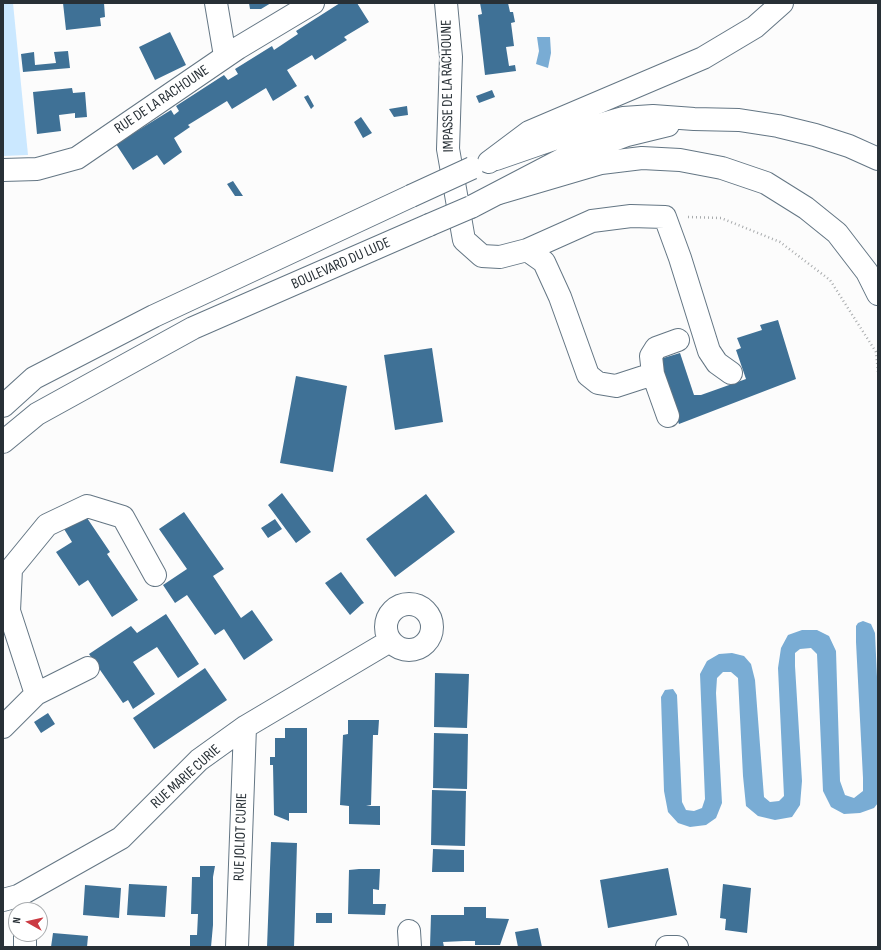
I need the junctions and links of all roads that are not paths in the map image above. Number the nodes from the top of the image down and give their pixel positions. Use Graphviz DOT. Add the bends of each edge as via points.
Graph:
graph roads {
  1 [pos="216,3"];
  2 [pos="313,3"];
  3 [pos="446,3"];
  4 [pos="782,3"];
  5 [pos="226,56"];
  6 [pos="694,119"];
  7 [pos="878,159"];
  8 [pos="480,165"];
  9 [pos="3,170"];
  10 [pos="499,193"];
  11 [pos="528,250"];
  12 [pos="878,294"];
  13 [pos="678,340"];
  14 [pos="731,373"];
  15 [pos="653,374"];
  16 [pos="34,378"];
  17 [pos="3,392"];
  18 [pos="3,406"];
  19 [pos="668,416"];
  20 [pos="3,442"];
  21 [pos="155,575"];
  22 [pos="390,641"];
  23 [pos="88,668"];
  24 [pos="36,694"];
  25 [pos="3,727"];
  26 [pos="245,727"];
  27 [pos="3,900"];
  28 [pos="238,947"];
  29 [pos="667,947"];
  30 [pos="677,947"];
  1 -- 5 [label="main road"];
  2 -- 5 [label="main road, RUE DE LA RACHOUNE"];
  3 -- 11 [label="main road, IMPASSE DE LA RACHOUNE" via="451,57 448,149 464,240 482,256 500,257"];
  4 -- 8 [label="main road" via="755,27 703,58 529,132"];
  5 -- 9 [label="main road, RUE DE LA RACHOUNE" via="77,158 37,170"];
  6 -- 7 [label="main road, BOULEVARD DU LUDE" via="738,120 815,134"];
  6 -- 8 [label="main road, BOULEVARD DU LUDE" via="653,116 623,118"];
  6 -- 10 [label="main road, BOULEVARD DU LUDE" via="627,135 570,156"];
  8 -- 16 [label="main road, BOULEVARD DU LUDE, bridge" via="154,316"];
  10 -- 12 [label="main road" via="600,163 642,158 680,160 722,168 766,183 806,208 837,234 867,272"];
  10 -- 20 [label="main road, BOULEVARD DU LUDE, bridge" via="193,328 37,414"];
  11 -- 14 [label="main road, IMPASSE DE LA RACHOUNE" via="592,220 631,216 666,217 709,351 717,363"];
  11 -- 15 [label="main road" via="544,262 560,297 588,375 598,383 616,386"];
  13 -- 15 [label="main road" via="656,348 651,356"];
  15 -- 19 [label="main road"];
  16 -- 17 [label="main road, BOULEVARD DU LUDE"];
  16 -- 18 [label="main road, BOULEVARD DU LUDE"];
  21 -- 24 [label="main road" via="123,517 87,506 47,526 11,569 9,611"];
  22 -- 26 [label="main road, RUE MARIE CURIE"];
  23 -- 24 [label="main road"];
  24 -- 25 [label="main road"];
  26 -- 27 [label="main road, RUE MARIE CURIE" via="199,760 121,838 18,896"];
  26 -- 28 [label="main road, RUE JOLIOT CURIE"];
  29 -- 30 [label="main road"];
}
